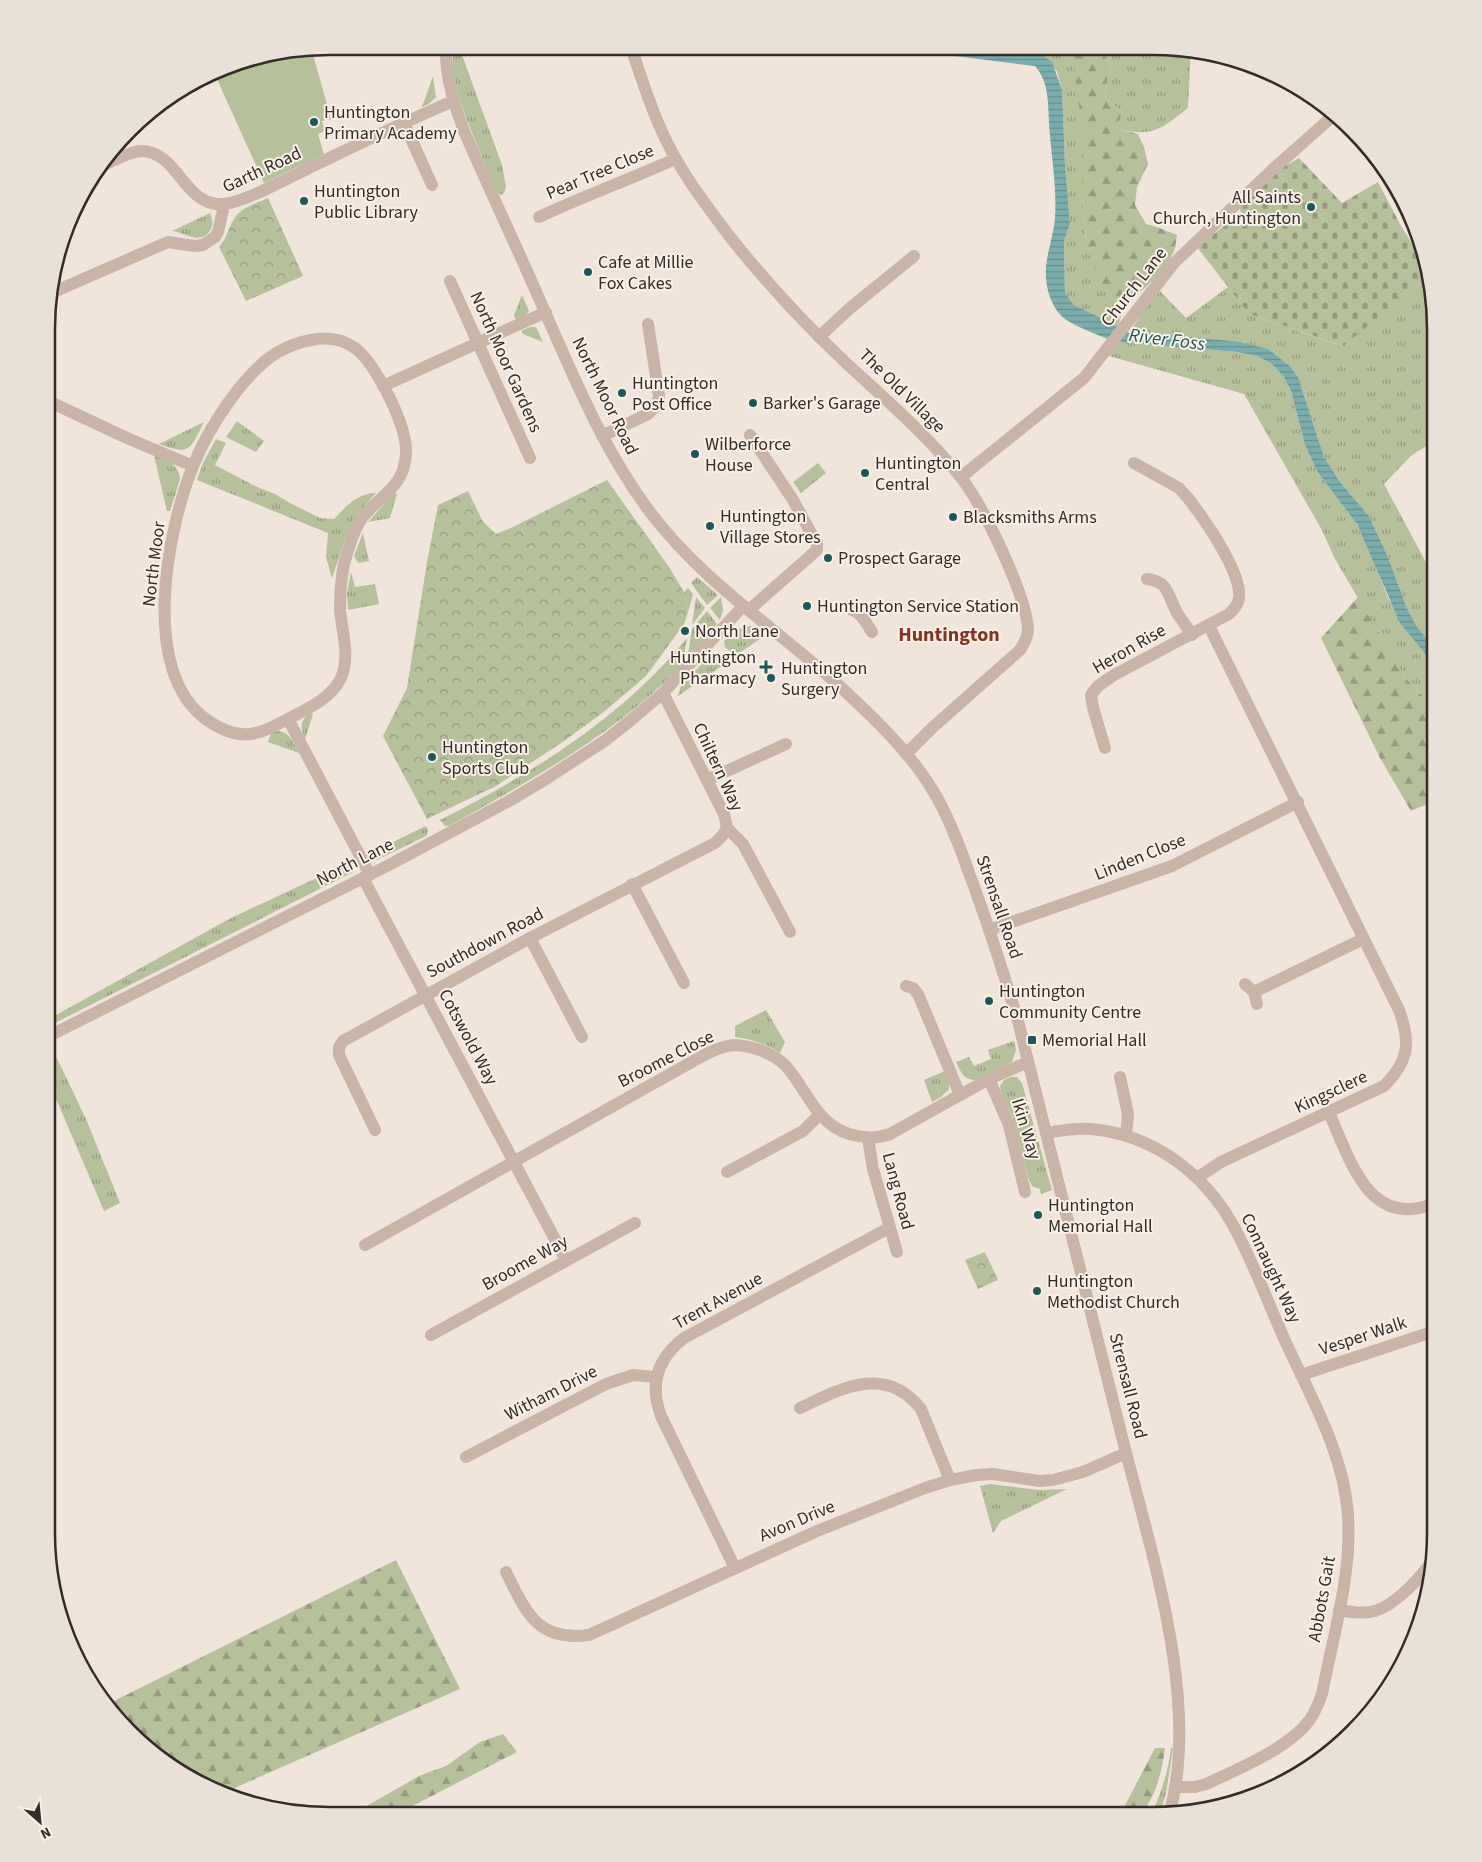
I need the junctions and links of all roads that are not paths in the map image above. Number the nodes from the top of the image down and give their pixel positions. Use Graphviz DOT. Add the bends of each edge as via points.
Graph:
graph roads {
  1 [pos="446,55"];
  2 [pos="635,55"];
  3 [pos="453,101"];
  4 [pos="1329,119"];
  5 [pos="404,123"];
  6 [pos="675,159"];
  7 [pos="113,161"];
  8 [pos="432,185"];
  9 [pos="224,204"];
  10 [pos="539,217"];
  11 [pos="914,256"];
  12 [pos="450,281"];
  13 [pos="58,290"];
  14 [pos="546,312"];
  15 [pos="648,324"];
  16 [pos="819,337"];
  17 [pos="477,343"];
  18 [pos="383,386"];
  19 [pos="55,404"];
  20 [pos="750,435"];
  21 [pos="602,436"];
  22 [pos="530,458"];
  23 [pos="1134,463"];
  24 [pos="193,466"];
  25 [pos="961,477"];
  26 [pos="1147,579"];
  27 [pos="844,607"];
  28 [pos="746,608"];
  29 [pos="1209,626"];
  30 [pos="872,632"];
  31 [pos="1192,635"];
  32 [pos="663,693"];
  33 [pos="288,719"];
  34 [pos="786,744"];
  35 [pos="1105,748"];
  36 [pos="906,754"];
  37 [pos="707,780"];
  38 [pos="1298,802"];
  39 [pos="727,828"];
  40 [pos="366,877"];
  41 [pos="632,884"];
  42 [pos="989,930"];
  43 [pos="790,932"];
  44 [pos="530,938"];
  45 [pos="1363,939"];
  46 [pos="684,983"];
  47 [pos="906,986"];
  48 [pos="1252,993"];
  49 [pos="425,995"];
  50 [pos="55,1032"];
  51 [pos="582,1037"];
  52 [pos="1028,1062"];
  53 [pos="1119,1074"];
  54 [pos="990,1078"];
  55 [pos="960,1095"];
  56 [pos="1329,1112"];
  57 [pos="819,1115"];
  58 [pos="375,1130"];
  59 [pos="1047,1133"];
  60 [pos="1126,1136"];
  61 [pos="868,1138"];
  62 [pos="514,1161"];
  63 [pos="728,1172"];
  64 [pos="1197,1178"];
  65 [pos="1025,1192"];
  66 [pos="1427,1205"];
  67 [pos="635,1223"];
  68 [pos="889,1228"];
  69 [pos="365,1245"];
  70 [pos="897,1252"];
  71 [pos="566,1260"];
  72 [pos="1427,1334"];
  73 [pos="431,1335"];
  74 [pos="1284,1338"];
  75 [pos="1301,1375"];
  76 [pos="656,1377"];
  77 [pos="800,1408"];
  78 [pos="1126,1453"];
  79 [pos="466,1457"];
  80 [pos="950,1480"];
  81 [pos="734,1568"];
  82 [pos="1425,1571"];
  83 [pos="512,1578"];
  84 [pos="1339,1610"];
  85 [pos="1175,1787"];
  86 [pos="1171,1806"];
  1 -- 3 [label="street, North Moor Road"];
  2 -- 6 [label="street, The Old Village" via="654,111"];
  3 -- 5 [label="street, Garth Road"];
  3 -- 14 [label="street, North Moor Road"];
  4 -- 25 [label="street, Church Lane" via="1174,263 1084,378"];
  5 -- 8 [label="street"];
  5 -- 9 [label="street, Garth Road" via="265,189"];
  6 -- 10 [label="street, Pear Tree Close"];
  6 -- 16 [label="street, The Old Village" via="734,242"];
  7 -- 9 [label="street" via="140,151 155,154 167,161 200,198 213,204"];
  9 -- 13 [label="street, Garth Road" via="218,232 203,245 168,242"];
  11 -- 16 [label="street"];
  12 -- 17 [label="street, North Moor Gardens"];
  14 -- 17 [label="street"];
  14 -- 21 [label="street, North Moor Road"];
  15 -- 21 [label="street" via="659,396 657,405 648,414"];
  16 -- 25 [label="street, The Old Village" via="925,436"];
  17 -- 18 [label="street"];
  17 -- 22 [label="street, North Moor Gardens"];
  18 -- 24 [label="street, North Moor" via="362,354 341,341 326,338 292,346 263,364 242,386 210,432"];
  18 -- 33 [label="street, North Moor" via="406,442 404,468 400,478 360,521 353,534 340,590 345,647 342,676 326,697"];
  19 -- 24 [label="street"];
  20 -- 28 [label="street, North Lane" via="818,544 817,550"];
  21 -- 28 [label="street, North Moor Road" via="622,473 652,515 679,546"];
  23 -- 29 [label="street, Heron Rise" via="1179,488 1232,568 1238,584 1236,606"];
  24 -- 33 [label="street, North Moor" via="178,512 166,589 166,635 174,675 192,706 204,718 226,731 250,734"];
  25 -- 36 [label="street, The Old Village" via="1006,562 1021,600 1027,636 1009,662"];
  26 -- 31 [label="street" via="1163,585"];
  27 -- 30 [label="street" via="854,609 862,616"];
  28 -- 32 [label="street, North Lane"];
  28 -- 36 [label="street, North Moor Road" via="846,692"];
  29 -- 31 [label="street, Heron Rise"];
  29 -- 38 [label="street"];
  31 -- 35 [label="street, Heron Rise" via="1141,660 1098,686 1091,695"];
  32 -- 37 [label="street, Chiltern Way"];
  32 -- 40 [label="street, North Lane" via="625,725 509,801"];
  33 -- 40 [label="street"];
  34 -- 37 [label="street"];
  36 -- 42 [label="street, Strensall Road" via="941,805"];
  37 -- 39 [label="street, Chiltern Way" via="724,814"];
  38 -- 42 [label="street, Linden Close" via="1172,866"];
  38 -- 45 [label="street, Kingsclere"];
  39 -- 41 [label="street, Southdown Road" via="715,843"];
  39 -- 43 [label="street, Chiltern Way" via="743,844"];
  40 -- 49 [label="street, Cotswold Way"];
  40 -- 50 [label="street, North Lane"];
  41 -- 44 [label="street, Southdown Road"];
  41 -- 46 [label="street"];
  42 -- 52 [label="street, Strensall Road"];
  44 -- 49 [label="street, Southdown Road"];
  44 -- 51 [label="street"];
  45 -- 48 [label="street"];
  45 -- 56 [label="street, Kingsclere" via="1406,1028 1405,1054 1384,1086"];
  47 -- 55 [label="street" via="918,994"];
  49 -- 58 [label="street, Southdown Road" via="343,1041 339,1048 339,1055"];
  49 -- 62 [label="street, Cotswold Way"];
  52 -- 54 [label="street, Broome Close"];
  52 -- 59 [label="street, Strensall Road"];
  53 -- 60 [label="street" via="1128,1114"];
  54 -- 55 [label="street, Broome Close"];
  54 -- 65 [label="street, Ikin Way" via="1010,1125"];
  55 -- 61 [label="street, Broome Close" via="890,1134"];
  56 -- 64 [label="street, Kingsclere" via="1220,1162"];
  56 -- 66 [label="street" via="1360,1180 1369,1192 1379,1200 1403,1208"];
  57 -- 61 [label="street, Broome Close" via="841,1131"];
  57 -- 62 [label="street, Broome Close" via="796,1079 777,1059 758,1050 735,1045 706,1054"];
  57 -- 63 [label="street" via="803,1131"];
  59 -- 60 [label="street, Connaught Way" via="1091,1129"];
  59 -- 78 [label="street, Strensall Road"];
  60 -- 64 [label="street, Connaught Way" via="1164,1152"];
  61 -- 68 [label="street, Lang Road"];
  62 -- 69 [label="street, Broome Close"];
  62 -- 71 [label="street"];
  64 -- 74 [label="street, Connaught Way" via="1232,1224"];
  67 -- 71 [label="street, Broome Way"];
  68 -- 70 [label="street, Lang Road"];
  68 -- 76 [label="street, Trent Avenue" via="684,1338 672,1347"];
  71 -- 73 [label="street, Broome Way"];
  72 -- 75 [label="street, Vesper Walk"];
  74 -- 75 [label="street, Abbots Gait"];
  75 -- 84 [label="street, Abbots Gait" via="1330,1440 1345,1492 1348,1559"];
  76 -- 79 [label="street, Witham Drive" via="633,1375 606,1384"];
  76 -- 81 [label="street, Trent Avenue" via="656,1403 661,1416"];
  77 -- 80 [label="street" via="816,1407 847,1387 862,1383 876,1382 903,1392 921,1409"];
  78 -- 80 [label="street, Avon Drive" via="1083,1472 1053,1480 993,1474"];
  78 -- 85 [label="street, Strensall Road" via="1163,1604 1174,1665 1179,1746"];
  80 -- 81 [label="street, Avon Drive" via="898,1498"];
  81 -- 83 [label="street, Avon Drive" via="601,1631 577,1636 553,1632 534,1621 526,1612"];
  82 -- 84 [label="street" via="1380,1609 1367,1612"];
  84 -- 85 [label="street, Abbots Gait" via="1322,1694 1313,1715 1300,1731 1224,1776 1195,1787"];
  85 -- 86 [label="street, Strensall Road"];
}
